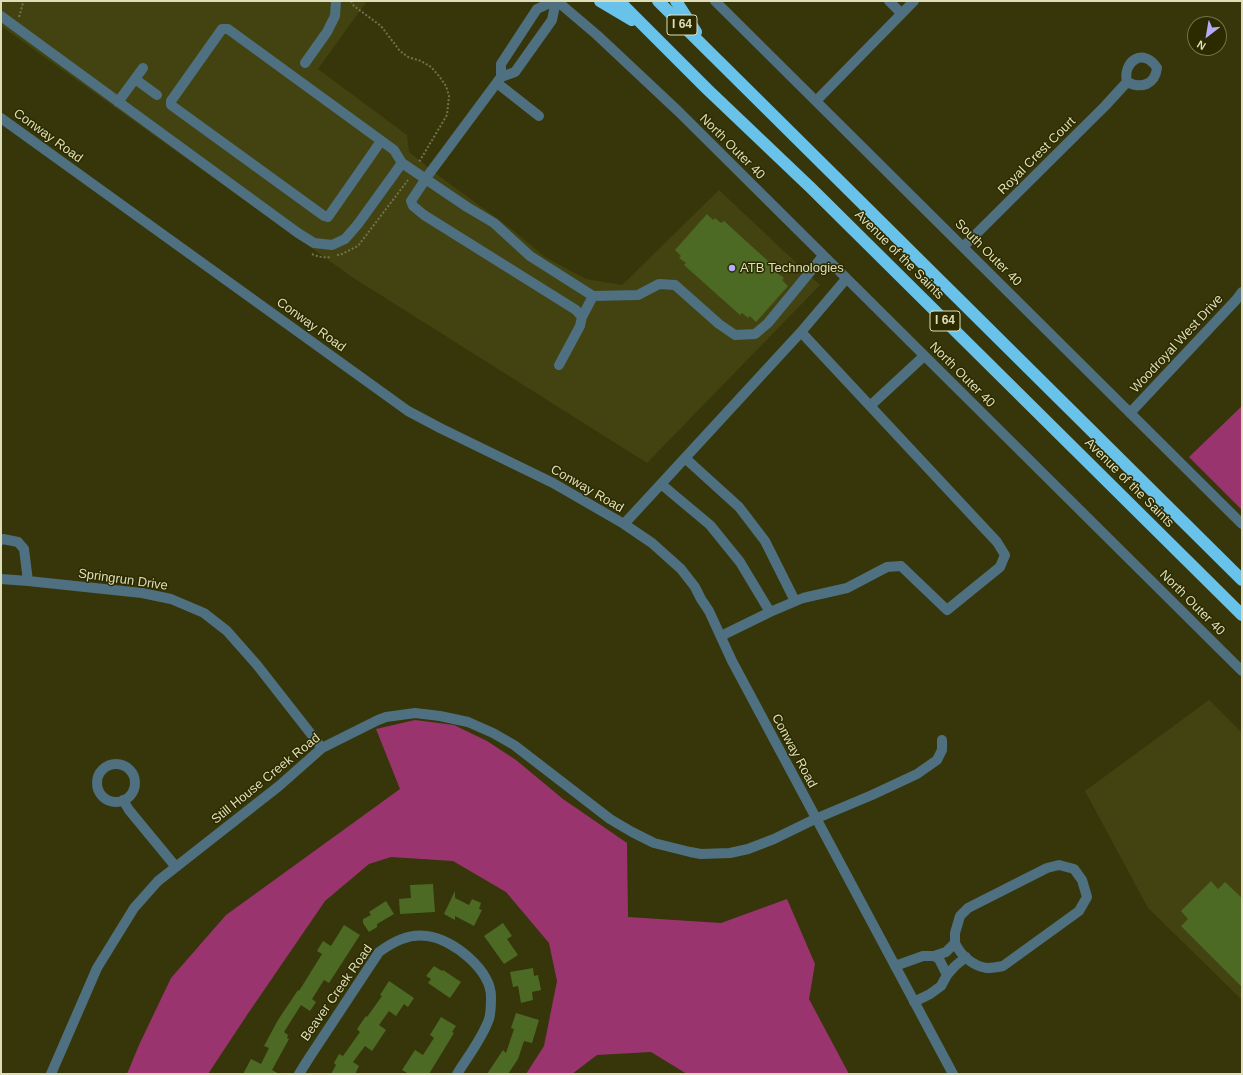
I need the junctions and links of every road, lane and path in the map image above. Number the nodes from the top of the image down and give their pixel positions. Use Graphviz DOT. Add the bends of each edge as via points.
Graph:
graph roads {
  1 [pos="336,1"];
  2 [pos="351,1"];
  3 [pos="556,1"];
  4 [pos="600,1"];
  5 [pos="619,1"];
  6 [pos="658,1"];
  7 [pos="676,1"];
  8 [pos="715,1"];
  9 [pos="889,1"];
  10 [pos="914,1"];
  11 [pos="901,13"];
  12 [pos="1,16"];
  13 [pos="646,28"];
  14 [pos="707,50"];
  15 [pos="305,63"];
  16 [pos="143,68"];
  17 [pos="135,79"];
  18 [pos="499,80"];
  19 [pos="1127,82"];
  20 [pos="157,94"];
  21 [pos="816,101"];
  22 [pos="118,102"];
  23 [pos="539,116"];
  24 [pos="1,118"];
  25 [pos="381,141"];
  26 [pos="402,163"];
  27 [pos="413,170"];
  28 [pos="426,179"];
  29 [pos="964,247"];
  30 [pos="823,256"];
  31 [pos="846,279"];
  32 [pos="1242,292"];
  33 [pos="593,296"];
  34 [pos="582,317"];
  35 [pos="801,332"];
  36 [pos="924,356"];
  37 [pos="559,365"];
  38 [pos="870,406"];
  39 [pos="1130,413"];
  40 [pos="684,458"];
  41 [pos="661,484"];
  42 [pos="624,524"];
  43 [pos="1242,524"];
  44 [pos="1,540"];
  45 [pos="1,579"];
  46 [pos="1242,580"];
  47 [pos="28,581"];
  48 [pos="795,601"];
  49 [pos="770,612"];
  50 [pos="1242,615"];
  51 [pos="721,636"];
  52 [pos="1242,671"];
  53 [pos="942,740"];
  54 [pos="322,748"];
  55 [pos="123,800"];
  56 [pos="816,818"];
  57 [pos="176,867"];
  58 [pos="955,943"];
  59 [pos="934,956"];
  60 [pos="966,957"];
  61 [pos="895,966"];
  62 [pos="947,975"];
  63 [pos="914,1002"];
  64 [pos="51,1074"];
  65 [pos="299,1074"];
  66 [pos="457,1074"];
  67 [pos="953,1074"];
  1 -- 15 [label="street" via="335,16 327,32"];
  2 -- 27 [label="path" via="381,26 400,51 431,67 446,86 449,96 447,115"];
  3 -- 18 [label="street" via="552,20 515,72"];
  3 -- 18 [label="street" via="537,9 501,64"];
  3 -- 30 [label="street, North Outer 40" via="597,34 636,71"];
  4 -- 13 [label="highway"];
  5 -- 13 [label="highway, Avenue of the Saints / I 64"];
  6 -- 14 [label="highway, Avenue of the Saints / I 64"];
  7 -- 14 [label="highway"];
  8 -- 21 [label="street, South Outer 40"];
  9 -- 11 [label="street"];
  10 -- 11 [label="street"];
  11 -- 21 [label="street"];
  12 -- 22 [label="street"];
  13 -- 50 [label="highway, Avenue of the Saints / I 64"];
  14 -- 46 [label="highway, Avenue of the Saints / I 64"];
  16 -- 17 [label="street"];
  17 -- 20 [label="street"];
  17 -- 22 [label="street"];
  18 -- 23 [label="street"];
  18 -- 28 [label="street"];
  19 -- 29 [label="street, Royal Crest Court"];
  21 -- 29 [label="street, South Outer 40"];
  22 -- 26 [label="street" via="314,243 332,245 345,239"];
  24 -- 42 [label="street, Conway Road" via="408,411 553,483"];
  25 -- 25 [label="street" via="228,29 222,29 171,101 171,105 328,217"];
  25 -- 26 [label="street" via="394,150"];
  26 -- 27 [label="street"];
  27 -- 28 [label="street"];
  28 -- 33 [label="street" via="494,222 530,256"];
  28 -- 34 [label="street" via="411,201 412,206 576,310"];
  29 -- 39 [label="street, South Outer 40"];
  30 -- 31 [label="street, North Outer 40"];
  30 -- 33 [label="street" via="768,323 755,334 735,335 675,285 659,284 638,295"];
  31 -- 35 [label="street"];
  31 -- 36 [label="street, North Outer 40"];
  32 -- 39 [label="street, Woodroyal West Drive"];
  33 -- 34 [label="street"];
  34 -- 37 [label="street" via="580,326"];
  35 -- 38 [label="street"];
  35 -- 40 [label="street"];
  36 -- 38 [label="street"];
  36 -- 52 [label="street, North Outer 40"];
  38 -- 48 [label="street" via="997,542 1005,555 1000,567 947,610 901,566 887,567 847,588"];
  39 -- 43 [label="street, South Outer 40"];
  40 -- 41 [label="street"];
  40 -- 48 [label="street" via="740,507 765,541"];
  41 -- 42 [label="street"];
  41 -- 49 [label="street" via="710,525 740,562"];
  42 -- 51 [label="street, Conway Road" via="681,569 695,587"];
  44 -- 47 [label="street" via="18,542 24,549"];
  45 -- 47 [label="street, Springrun Drive"];
  47 -- 54 [label="street, Springrun Drive" via="142,593 171,599 204,613 227,631 257,665"];
  48 -- 49 [label="street"];
  49 -- 51 [label="street"];
  51 -- 56 [label="street, Conway Road"];
  53 -- 56 [label="street, Still House Creek Road" via="942,750 937,760 917,774 872,796"];
  54 -- 56 [label="street, Still House Creek Road" via="386,717 415,713 468,722 514,745 610,819 632,832 654,843 701,854 748,850"];
  54 -- 57 [label="street, Still House Creek Road" via="279,786"];
  55 -- 57 [label="street"];
  56 -- 61 [label="street, Conway Road"];
  57 -- 64 [label="street, Still House Creek Road" via="158,881 134,908 121,928 97,968"];
  58 -- 59 [label="street" via="946,952"];
  58 -- 60 [label="street"];
  58 -- 60 [label="street" via="960,916 968,908 1047,868 1074,868 1082,880 1087,897 1079,911 1004,966 989,968 975,965"];
  59 -- 61 [label="street" via="923,956"];
  59 -- 62 [label="street" via="939,959"];
  60 -- 62 [label="street"];
  61 -- 63 [label="street, Conway Road"];
  62 -- 63 [label="street" via="941,986"];
  63 -- 67 [label="street, Conway Road"];
  65 -- 66 [label="street, Beaver Creek Road" via="379,952 390,944 413,936 427,936 452,946 466,955 486,979 491,996 490,1018"];
}
